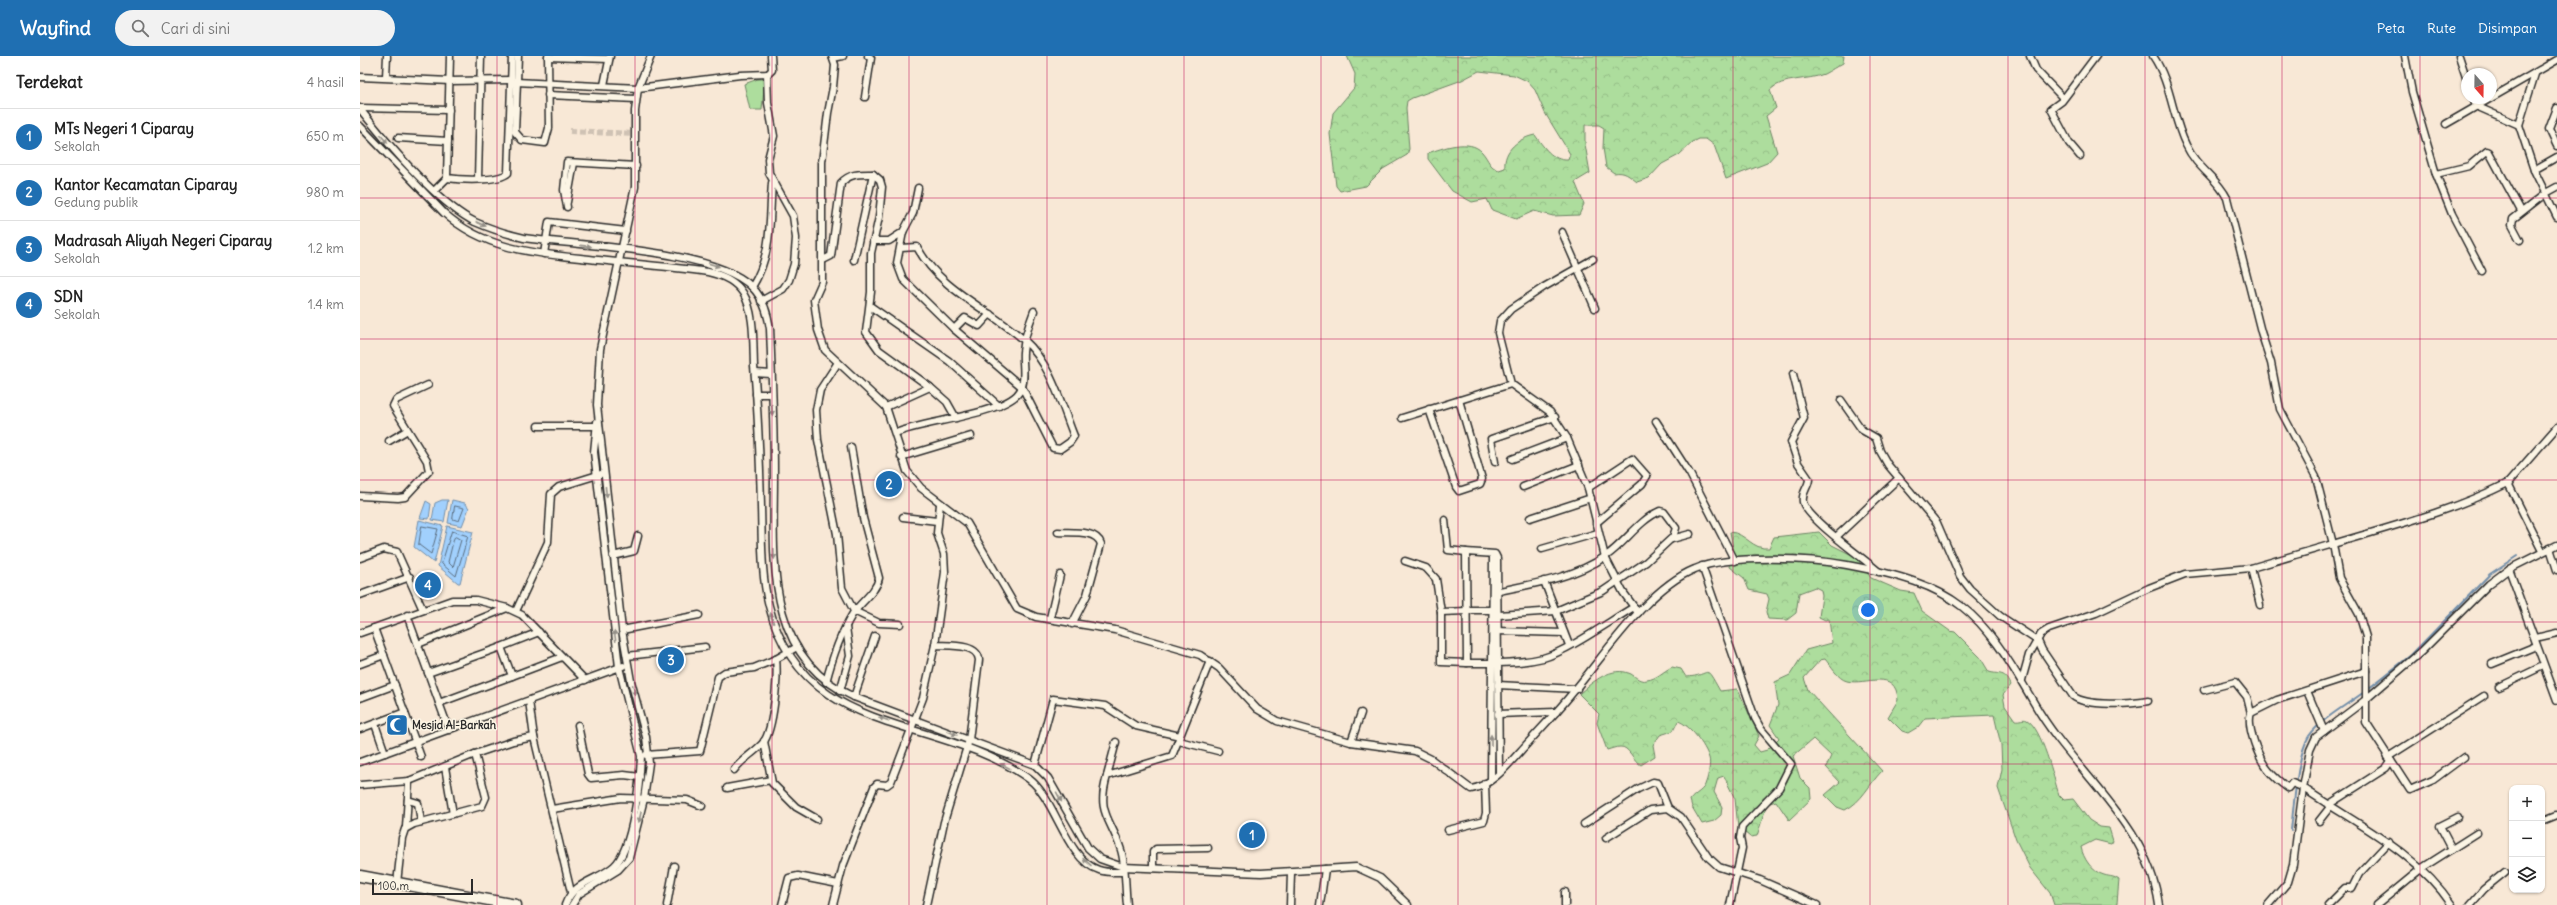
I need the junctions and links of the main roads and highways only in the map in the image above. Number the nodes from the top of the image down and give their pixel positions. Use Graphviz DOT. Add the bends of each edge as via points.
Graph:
graph roads {
  1 [pos="360,876"];
  2 [pos="516,905"];
  1 -- 2 [label="main road"];
}
